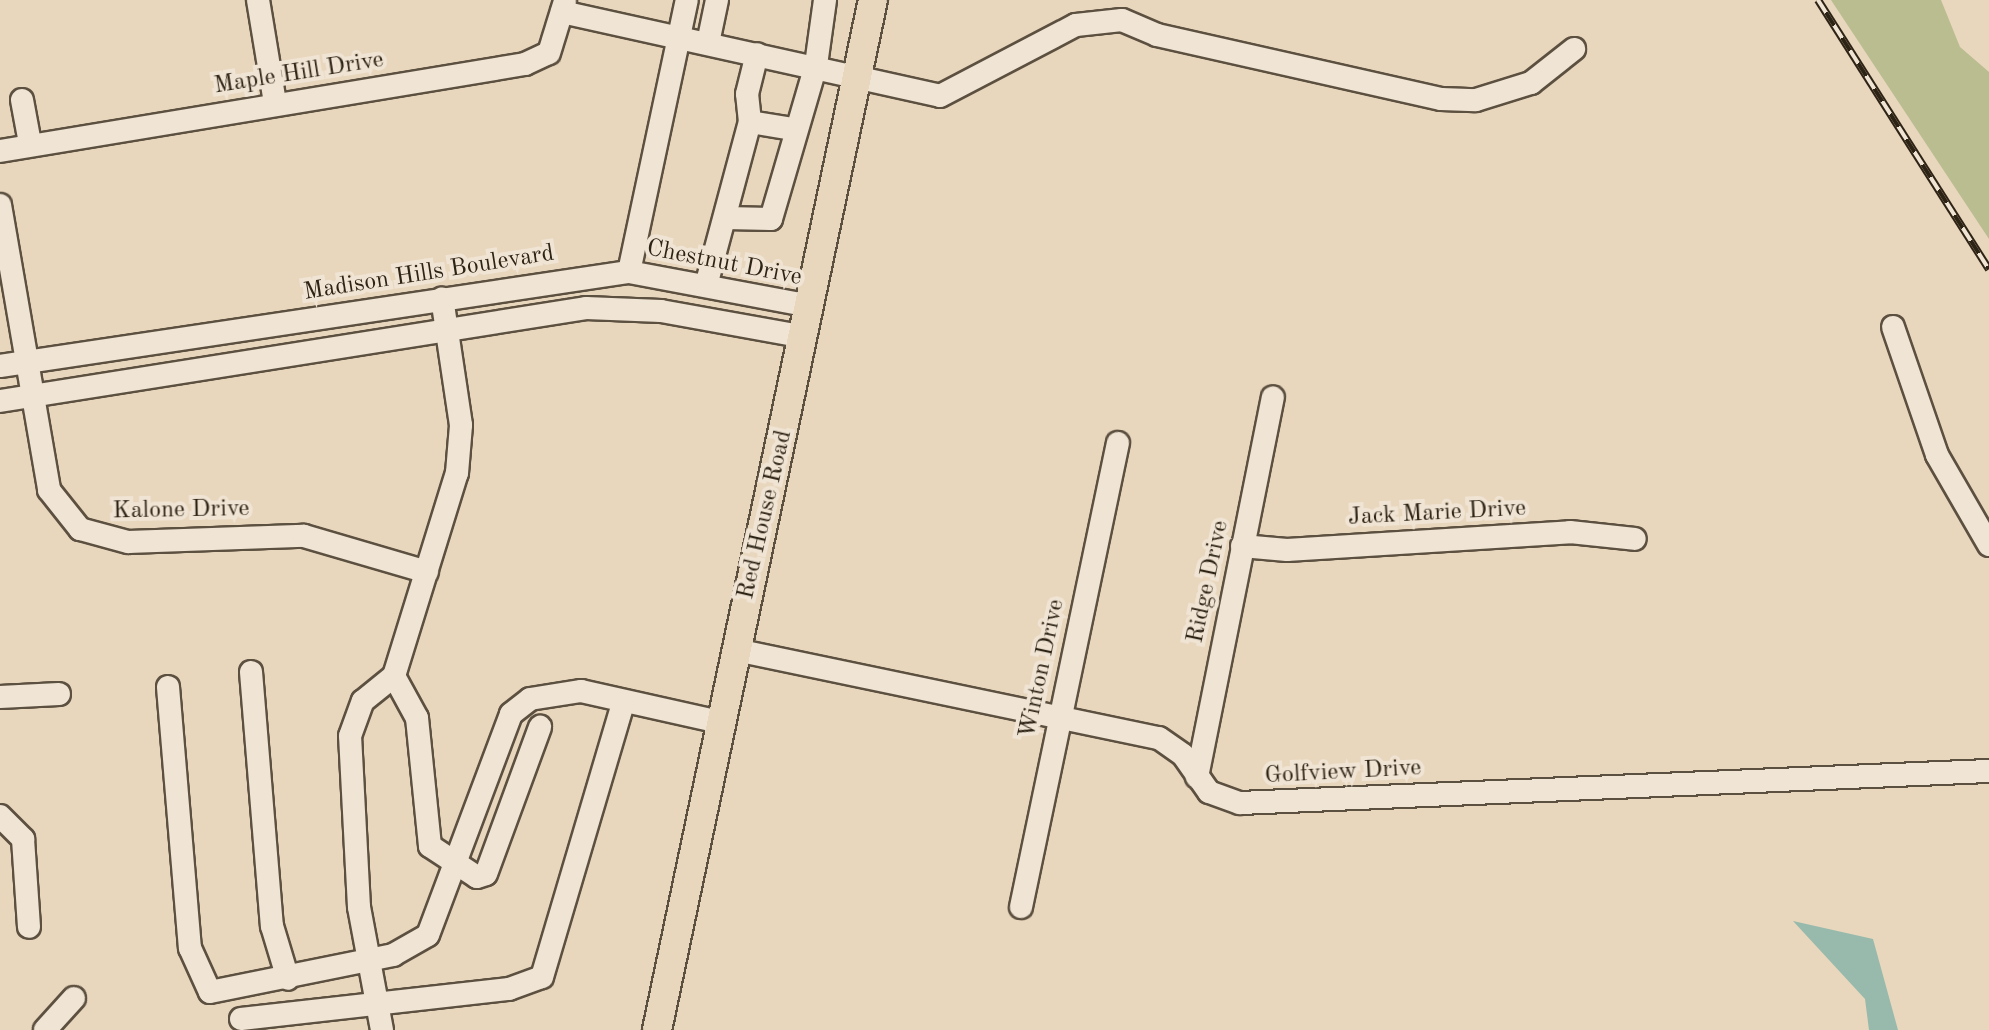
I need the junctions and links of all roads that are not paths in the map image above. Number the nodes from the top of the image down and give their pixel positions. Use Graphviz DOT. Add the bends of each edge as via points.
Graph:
graph roads {
  1 [pos="258,0"];
  2 [pos="687,0"];
  3 [pos="717,0"];
  4 [pos="825,0"];
  5 [pos="873,0"];
  6 [pos="564,6"];
  7 [pos="681,38"];
  8 [pos="708,43"];
  9 [pos="1574,49"];
  10 [pos="757,54"];
  11 [pos="816,65"];
  12 [pos="859,73"];
  13 [pos="22,100"];
  14 [pos="275,103"];
  15 [pos="750,122"];
  16 [pos="793,129"];
  17 [pos="30,143"];
  18 [pos="0,151"];
  19 [pos="0,208"];
  20 [pos="726,218"];
  21 [pos="629,272"];
  22 [pos="707,282"];
  23 [pos="810,306"];
  24 [pos="444,313"];
  25 [pos="1893,327"];
  26 [pos="805,337"];
  27 [pos="26,362"];
  28 [pos="0,366"];
  29 [pos="32,395"];
  30 [pos="1273,398"];
  31 [pos="0,401"];
  32 [pos="1118,443"];
  33 [pos="1635,539"];
  34 [pos="1989,545"];
  35 [pos="1242,546"];
  36 [pos="427,572"];
  37 [pos="736,650"];
  38 [pos="251,672"];
  39 [pos="394,676"];
  40 [pos="168,687"];
  41 [pos="59,694"];
  42 [pos="0,697"];
  43 [pos="623,703"];
  44 [pos="1059,719"];
  45 [pos="720,722"];
  46 [pos="540,727"];
  47 [pos="494,755"];
  48 [pos="526,767"];
  49 [pos="1989,771"];
  50 [pos="1197,777"];
  51 [pos="0,816"];
  52 [pos="458,870"];
  53 [pos="1021,907"];
  54 [pos="29,927"];
  55 [pos="372,960"];
  56 [pos="288,979"];
  57 [pos="74,998"];
  58 [pos="378,1003"];
  59 [pos="241,1019"];
  60 [pos="45,1030"];
  61 [pos="382,1030"];
  62 [pos="657,1030"];
  1 -- 14 [label="street"];
  2 -- 7 [label="street"];
  3 -- 8 [label="street"];
  4 -- 11 [label="street"];
  5 -- 12 [label="main road, Red House Road"];
  6 -- 7 [label="street"];
  6 -- 14 [label="street, Maple Hill Drive" via="554,42 539,60"];
  7 -- 8 [label="street"];
  7 -- 21 [label="street"];
  8 -- 10 [label="street"];
  9 -- 12 [label="street" via="1531,83 1476,100 1392,89 1157,35 1122,20 1076,25 940,96 890,88"];
  10 -- 11 [label="street"];
  10 -- 15 [label="street" via="747,94"];
  11 -- 12 [label="street"];
  11 -- 16 [label="street" via="801,124"];
  12 -- 23 [label="main road, Red House Road"];
  13 -- 17 [label="street"];
  14 -- 17 [label="street, Maple Hill Drive"];
  15 -- 16 [label="street"];
  15 -- 20 [label="street"];
  16 -- 20 [label="street" via="771,219"];
  17 -- 18 [label="street, Maple Hill Drive"];
  19 -- 27 [label="street"];
  20 -- 22 [label="street"];
  21 -- 22 [label="street, Chestnut Drive"];
  21 -- 24 [label="street, Madison Hills Boulevard"];
  22 -- 23 [label="street, Chestnut Drive"];
  23 -- 26 [label="main road, Red House Road"];
  24 -- 26 [label="street, Madison Hills Boulevard" via="621,307"];
  24 -- 27 [label="street, Madison Hills Boulevard"];
  24 -- 29 [label="street, Madison Hills Boulevard"];
  24 -- 36 [label="street" via="460,457"];
  25 -- 34 [label="street" via="1937,455"];
  26 -- 37 [label="main road, Red House Road"];
  27 -- 28 [label="street, Madison Hills Boulevard"];
  27 -- 29 [label="street"];
  29 -- 31 [label="street, Madison Hills Boulevard"];
  29 -- 36 [label="street, Kalone Drive" via="55,504 95,537 304,536"];
  30 -- 35 [label="street, Ridge Drive"];
  32 -- 44 [label="street, Winton Drive"];
  33 -- 35 [label="street, Jack Marie Drive" via="1570,532 1287,550"];
  35 -- 50 [label="street, Ridge Drive"];
  36 -- 39 [label="street"];
  37 -- 44 [label="street, Golfview Drive"];
  37 -- 45 [label="main road, Red House Road"];
  38 -- 56 [label="street" via="272,926"];
  39 -- 52 [label="street" via="417,718 430,846"];
  39 -- 55 [label="street" via="363,701 350,736 359,907"];
  40 -- 56 [label="street" via="190,948 210,992"];
  41 -- 42 [label="street"];
  43 -- 45 [label="street"];
  43 -- 47 [label="street" via="565,690 530,699 511,714"];
  43 -- 58 [label="street" via="542,977 509,989"];
  44 -- 50 [label="street, Golfview Drive" via="1159,738"];
  44 -- 53 [label="street, Winton Drive"];
  45 -- 62 [label="main road, Red House Road"];
  46 -- 48 [label="street"];
  47 -- 48 [label="street"];
  47 -- 52 [label="street"];
  48 -- 52 [label="street" via="486,874"];
  49 -- 50 [label="street, Golfview Drive" via="1260,803 1223,800"];
  51 -- 54 [label="street" via="23,839"];
  52 -- 55 [label="street" via="428,935"];
  55 -- 56 [label="street"];
  55 -- 58 [label="street"];
  57 -- 60 [label="street"];
  58 -- 59 [label="street"];
  58 -- 61 [label="street"];
}
